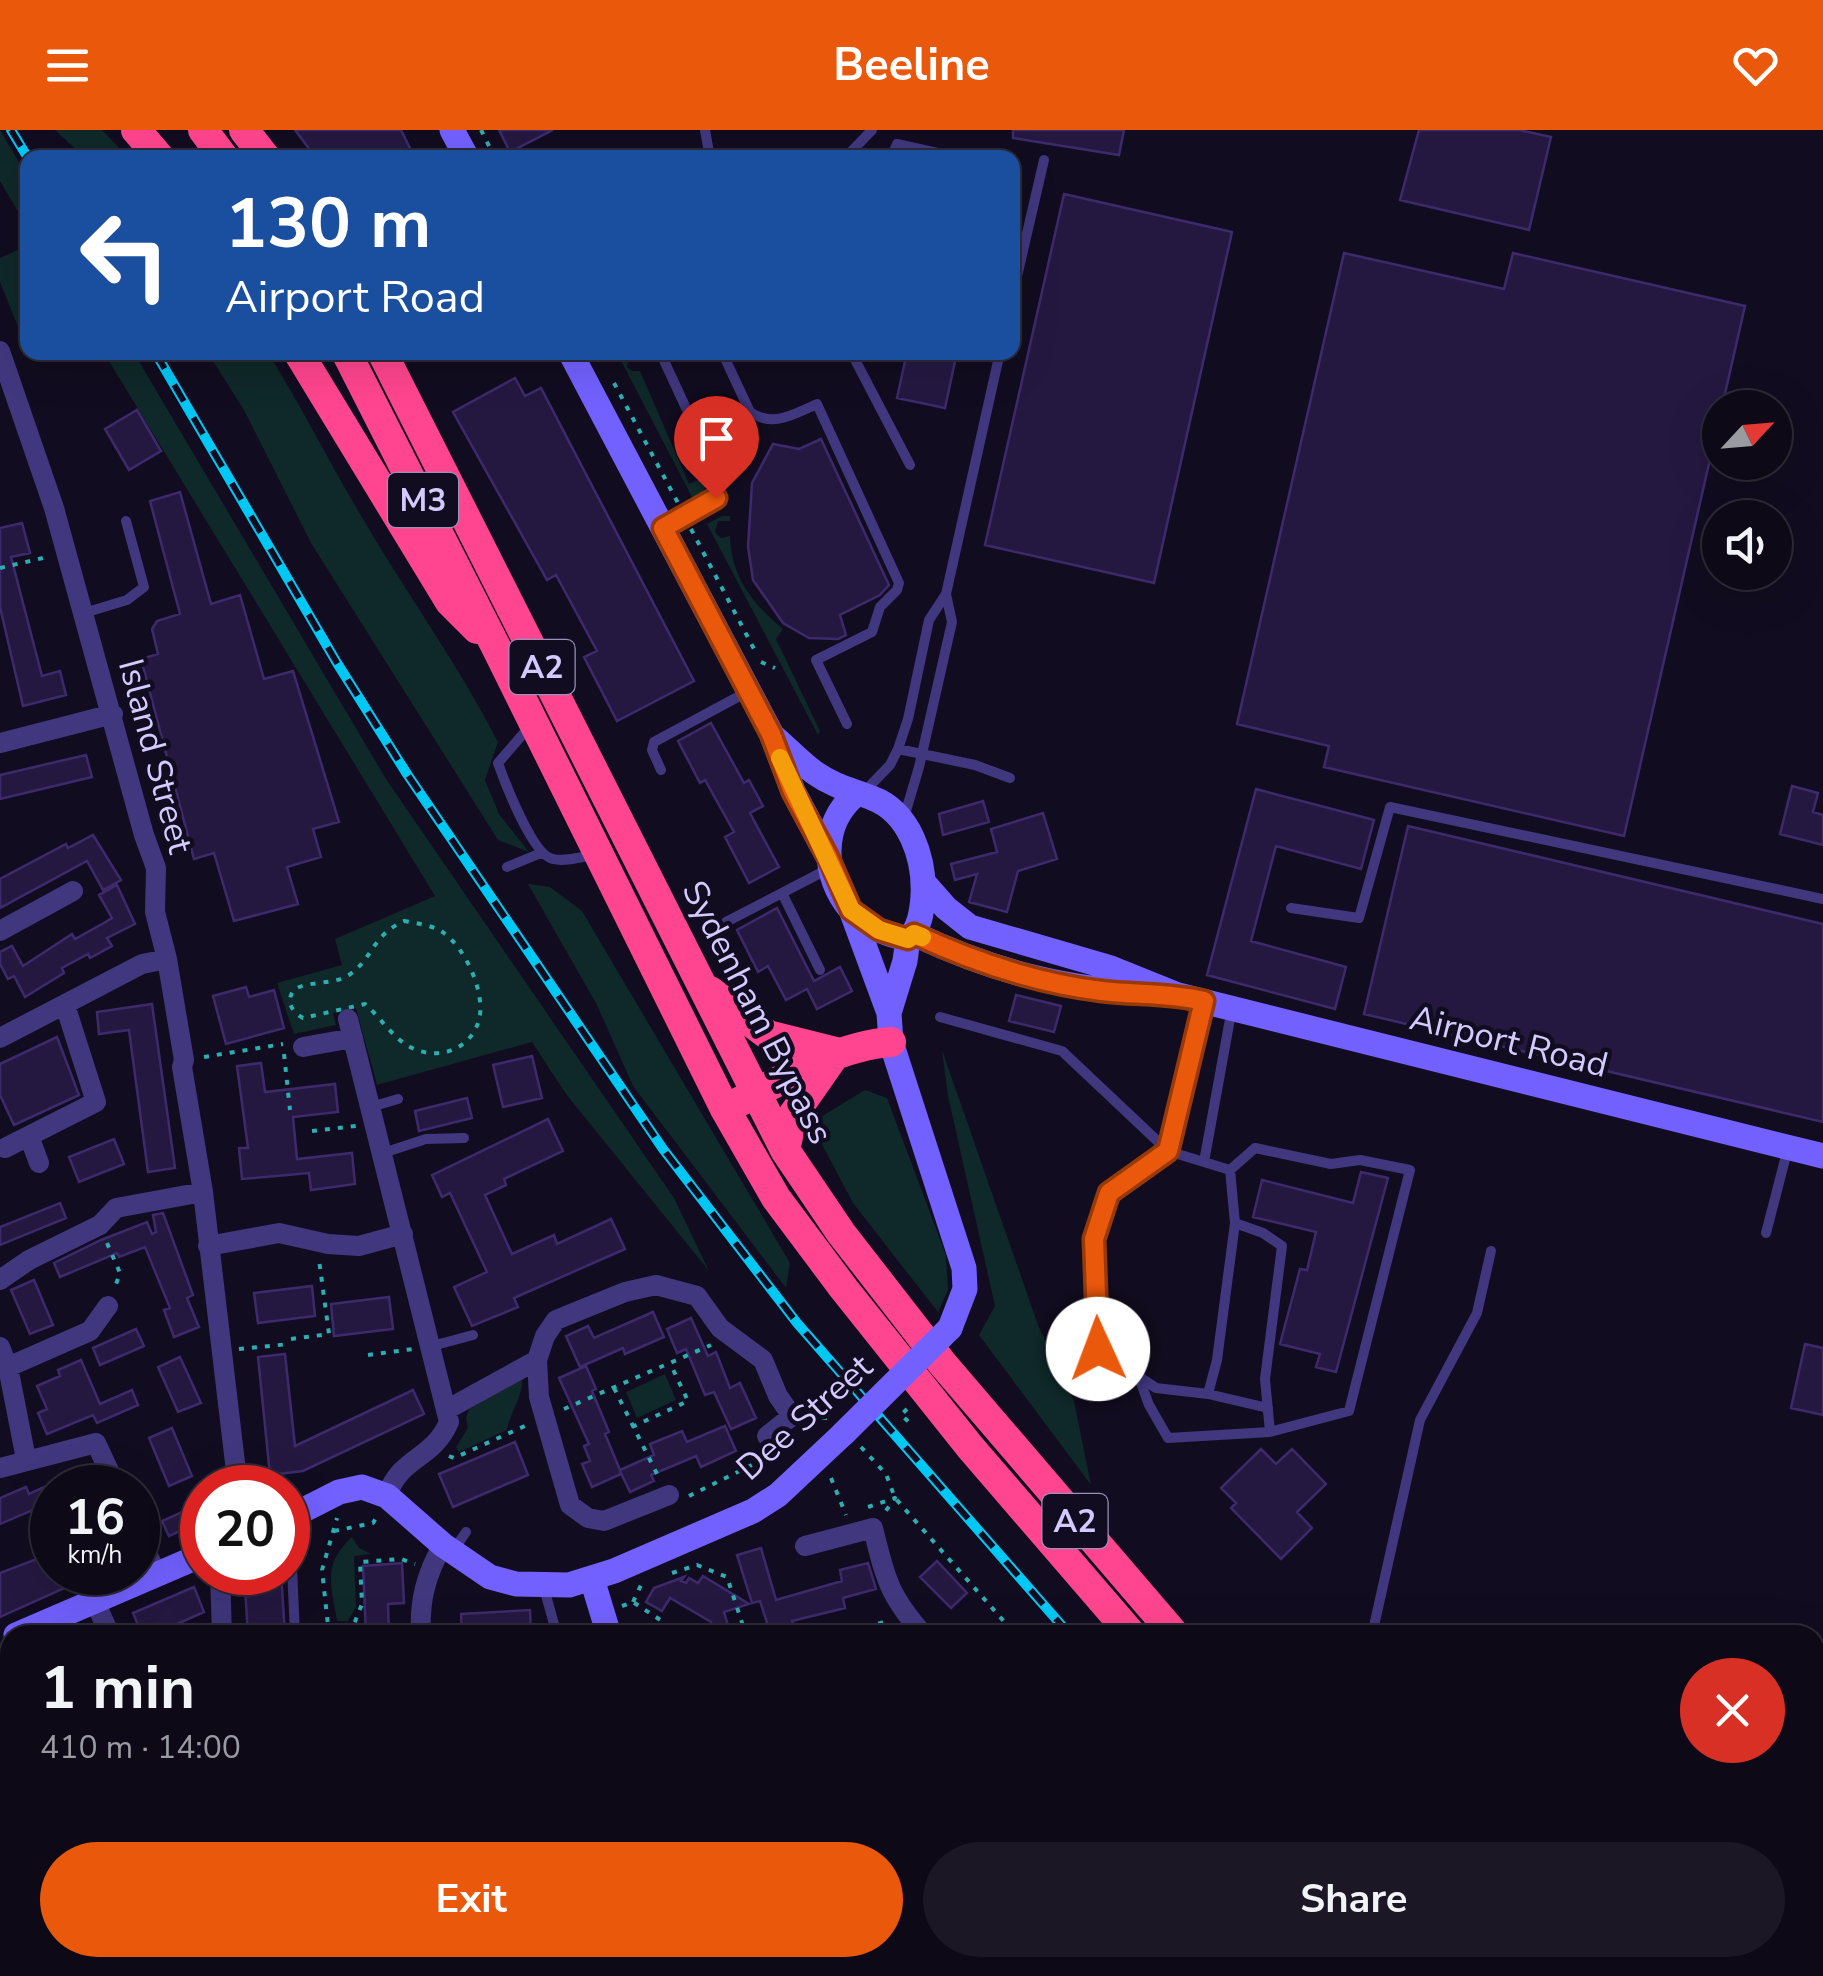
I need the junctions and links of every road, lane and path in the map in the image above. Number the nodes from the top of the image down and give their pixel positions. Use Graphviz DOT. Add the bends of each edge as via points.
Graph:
graph roads {
  1 [pos="136,130"];
  2 [pos="244,130"];
  3 [pos="872,130"];
  4 [pos="153,150"];
  5 [pos="260,150"];
  6 [pos="853,150"];
  7 [pos="895,150"];
  8 [pos="925,150"];
  9 [pos="1044,160"];
  10 [pos="1020,264"];
  11 [pos="0,352"];
  12 [pos="303,360"];
  13 [pos="350,360"];
  14 [pos="386,360"];
  15 [pos="574,360"];
  16 [pos="664,360"];
  17 [pos="726,360"];
  18 [pos="856,360"];
  19 [pos="998,360"];
  20 [pos="910,464"];
  21 [pos="126,521"];
  22 [pos="663,528"];
  23 [pos="66,552"];
  24 [pos="0,568"];
  25 [pos="946,594"];
  26 [pos="84,613"];
  27 [pos="497,648"];
  28 [pos="748,691"];
  29 [pos="113,714"];
  30 [pos="534,722"];
  31 [pos="847,724"];
  32 [pos="771,734"];
  33 [pos="0,743"];
  34 [pos="898,748"];
  35 [pos="922,755"];
  36 [pos="660,770"];
  37 [pos="1010,778"];
  38 [pos="858,795"];
  39 [pos="903,822"];
  40 [pos="541,853"];
  41 [pos="599,854"];
  42 [pos="830,862"];
  43 [pos="507,868"];
  44 [pos="924,883"];
  45 [pos="73,891"];
  46 [pos="782,893"];
  47 [pos="1823,899"];
  48 [pos="1291,908"];
  49 [pos="851,910"];
  50 [pos="726,922"];
  51 [pos="0,932"];
  52 [pos="911,936"];
  53 [pos="167,959"];
  54 [pos="820,970"];
  55 [pos="699,982"];
  56 [pos="1191,998"];
  57 [pos="65,1006"];
  58 [pos="1232,1007"];
  59 [pos="940,1017"];
  60 [pos="347,1022"];
  61 [pos="890,1028"];
  62 [pos="0,1038"];
  63 [pos="293,1046"];
  64 [pos="837,1054"];
  65 [pos="184,1060"];
  66 [pos="755,1094"];
  67 [pos="398,1099"];
  68 [pos="725,1109"];
  69 [pos="290,1110"];
  70 [pos="373,1115"];
  71 [pos="312,1131"];
  72 [pos="29,1136"];
  73 [pos="464,1138"];
  74 [pos="1788,1147"];
  75 [pos="4,1148"];
  76 [pos="784,1150"];
  77 [pos="1168,1151"];
  78 [pos="382,1152"];
  79 [pos="1823,1156"];
  80 [pos="1204,1162"];
  81 [pos="40,1163"];
  82 [pos="1230,1170"];
  83 [pos="202,1192"];
  84 [pos="1235,1224"];
  85 [pos="100,1225"];
  86 [pos="1766,1233"];
  87 [pos="403,1234"];
  88 [pos="311,1239"];
  89 [pos="208,1246"];
  90 [pos="1491,1251"];
  91 [pos="0,1280"];
  92 [pos="108,1306"];
  93 [pos="474,1335"];
  94 [pos="730,1336"];
  95 [pos="432,1346"];
  96 [pos="220,1352"];
  97 [pos="368,1355"];
  98 [pos="4,1357"];
  99 [pos="537,1360"];
  100 [pos="670,1362"];
  101 [pos="1138,1375"];
  102 [pos="614,1387"];
  103 [pos="1208,1394"];
  104 [pos="448,1408"];
  105 [pos="1268,1408"];
  106 [pos="792,1416"];
  107 [pos="545,1418"];
  108 [pos="632,1427"];
  109 [pos="1270,1432"];
  110 [pos="846,1433"];
  111 [pos="767,1436"];
  112 [pos="430,1451"];
  113 [pos="26,1460"];
  114 [pos="106,1465"];
  115 [pos="235,1465"];
  116 [pos="0,1468"];
  117 [pos="827,1469"];
  118 [pos="669,1496"];
  119 [pos="895,1498"];
  120 [pos="382,1506"];
  121 [pos="310,1507"];
  122 [pos="332,1508"];
  123 [pos="862,1510"];
  124 [pos="847,1516"];
  125 [pos="874,1528"];
  126 [pos="334,1530"];
  127 [pos="454,1543"];
  128 [pos="805,1546"];
  129 [pos="430,1568"];
  130 [pos="660,1576"];
  131 [pos="592,1579"];
  132 [pos="642,1582"];
  133 [pos="543,1586"];
  134 [pos="111,1595"];
  135 [pos="221,1595"];
  136 [pos="293,1595"];
  137 [pos="95,1602"];
  138 [pos="633,1602"];
  139 [pos="906,1615"];
  140 [pos="354,1624"];
  141 [pos="605,1624"];
  142 [pos="40,1625"];
  143 [pos="105,1625"];
  144 [pos="222,1625"];
  145 [pos="295,1625"];
  146 [pos="329,1625"];
  147 [pos="348,1625"];
  148 [pos="421,1625"];
  149 [pos="554,1625"];
  150 [pos="668,1625"];
  151 [pos="743,1625"];
  152 [pos="873,1625"];
  153 [pos="914,1625"];
  154 [pos="1007,1625"];
  155 [pos="1123,1625"];
  156 [pos="1167,1625"];
  157 [pos="1374,1625"];
  1 -- 4 [label="highway"];
  2 -- 5 [label="highway"];
  3 -- 6 [label="lane"];
  7 -- 8 [label="lane" via="898,144"];
  9 -- 10 [label="lane"];
  11 -- 23 [label="street, Island Street"];
  12 -- 27 [label="highway, A2" via="450,602"];
  13 -- 27 [label="highway, M3"];
  14 -- 55 [label="highway, Sydenham Bypass / A2"];
  15 -- 22 [label="street"];
  16 -- 22 [label="lane" via="718,476 710,504"];
  17 -- 31 [label="lane" via="756,417 782,419 817,404 899,583 880,607 872,632 816,660"];
  18 -- 20 [label="lane"];
  19 -- 25 [label="lane"];
  21 -- 26 [label="lane" via="144,587 127,600"];
  22 -- 28 [label="street"];
  23 -- 24 [label="path"];
  23 -- 26 [label="street, Island Street"];
  25 -- 34 [label="lane" via="929,620"];
  25 -- 35 [label="lane" via="952,622"];
  26 -- 29 [label="street, Island Street"];
  27 -- 30 [label="highway, Sydenham Bypass / A2"];
  28 -- 32 [label="street"];
  28 -- 36 [label="lane" via="654,742"];
  29 -- 33 [label="street"];
  29 -- 53 [label="street, Island Street" via="156,868 155,912"];
  30 -- 40 [label="lane" via="498,763"];
  30 -- 41 [label="highway, Sydenham Bypass / A2"];
  32 -- 38 [label="street" via="815,773"];
  32 -- 42 [label="street"];
  34 -- 35 [label="lane"];
  34 -- 38 [label="lane"];
  35 -- 37 [label="lane"];
  35 -- 39 [label="lane"];
  38 -- 39 [label="street" via="876,798"];
  38 -- 42 [label="street" via="834,817"];
  39 -- 44 [label="street"];
  40 -- 41 [label="lane" via="552,860"];
  40 -- 43 [label="lane"];
  41 -- 68 [label="highway, Sydenham Bypass / A2"];
  42 -- 46 [label="lane"];
  42 -- 49 [label="street"];
  44 -- 52 [label="street"];
  44 -- 56 [label="street, Airport Road" via="970,926"];
  45 -- 51 [label="street"];
  46 -- 50 [label="lane"];
  46 -- 54 [label="lane"];
  47 -- 48 [label="lane" via="1390,807 1360,918"];
  49 -- 52 [label="street" via="879,930"];
  49 -- 61 [label="street, Dee Street"];
  52 -- 56 [label="street, Airport Road" via="1072,987"];
  52 -- 61 [label="street"];
  53 -- 57 [label="street" via="142,964"];
  53 -- 65 [label="street, Island Street"];
  55 -- 64 [label="highway" via="768,1035"];
  55 -- 66 [label="highway, Sydenham Bypass / A2"];
  56 -- 58 [label="street, Airport Road"];
  56 -- 77 [label="lane"];
  57 -- 62 [label="street"];
  57 -- 72 [label="street" via="96,1102"];
  58 -- 74 [label="street, Airport Road"];
  58 -- 80 [label="lane"];
  59 -- 77 [label="lane" via="1062,1051"];
  60 -- 60 [label="path" via="303,1018 290,1006 290,996 300,985 349,975 378,938 404,921 441,930 472,972 480,1018 472,1035 446,1054 408,1046 366,1004"];
  60 -- 63 [label="street"];
  60 -- 70 [label="street"];
  61 -- 64 [label="highway"];
  61 -- 110 [label="street, Dee Street, bridge" via="965,1289 950,1328"];
  63 -- 65 [label="path"];
  63 -- 69 [label="path"];
  64 -- 66 [label="highway"];
  64 -- 76 [label="highway" via="793,1116"];
  65 -- 83 [label="street, Island Street"];
  66 -- 68 [label="highway"];
  66 -- 76 [label="highway, Sydenham Bypass / A2"];
  67 -- 70 [label="lane"];
  68 -- 155 [label="highway, Sydenham Bypass / A2" via="776,1198 844,1290"];
  70 -- 71 [label="path"];
  70 -- 78 [label="street"];
  72 -- 75 [label="street"];
  72 -- 81 [label="street"];
  73 -- 78 [label="lane" via="426,1139"];
  74 -- 79 [label="street, Airport Road"];
  74 -- 86 [label="lane"];
  76 -- 156 [label="highway, Sydenham Bypass / A2" via="942,1363"];
  77 -- 80 [label="lane"];
  77 -- 101 [label="lane" via="1109,1193 1094,1239 1098,1349"];
  78 -- 87 [label="street"];
  80 -- 82 [label="lane"];
  82 -- 84 [label="lane"];
  82 -- 109 [label="lane" via="1255,1148 1331,1164 1360,1160 1410,1170 1349,1411"];
  83 -- 85 [label="street" via="116,1208"];
  83 -- 89 [label="street, Island Street"];
  84 -- 103 [label="lane"];
  84 -- 105 [label="lane" via="1282,1246 1265,1379"];
  85 -- 91 [label="street"];
  85 -- 92 [label="path" via="120,1273"];
  87 -- 88 [label="street" via="359,1246"];
  87 -- 95 [label="street"];
  88 -- 89 [label="street" via="279,1232"];
  88 -- 96 [label="path" via="329,1334"];
  89 -- 96 [label="street, Island Street"];
  90 -- 157 [label="lane" via="1476,1313 1420,1420"];
  92 -- 98 [label="street" via="90,1331"];
  93 -- 95 [label="lane"];
  94 -- 99 [label="street" via="697,1296 656,1285 556,1320"];
  94 -- 100 [label="path"];
  94 -- 106 [label="street" via="763,1360"];
  95 -- 97 [label="path"];
  95 -- 104 [label="street"];
  96 -- 115 [label="street, Island Street"];
  98 -- 113 [label="street"];
  99 -- 104 [label="street"];
  99 -- 107 [label="street"];
  100 -- 102 [label="path"];
  100 -- 108 [label="path" via="688,1401"];
  101 -- 103 [label="lane" via="1156,1388"];
  101 -- 109 [label="lane" via="1168,1438"];
  102 -- 107 [label="path"];
  102 -- 108 [label="path"];
  103 -- 105 [label="lane"];
  104 -- 112 [label="street" via="450,1422"];
  105 -- 109 [label="lane"];
  106 -- 110 [label="path"];
  106 -- 111 [label="street"];
  107 -- 112 [label="path" via="454,1458"];
  107 -- 118 [label="street" via="570,1505 582,1514 604,1521"];
  108 -- 118 [label="path"];
  110 -- 119 [label="path" via="886,1474"];
  110 -- 131 [label="street, Dee Street" via="753,1511"];
  111 -- 118 [label="path" via="756,1463 692,1496"];
  112 -- 120 [label="street" via="402,1468"];
  113 -- 114 [label="street" via="96,1443"];
  113 -- 116 [label="street"];
  117 -- 124 [label="path"];
  119 -- 123 [label="path"];
  119 -- 125 [label="path"];
  119 -- 154 [label="path"];
  120 -- 121 [label="street" via="362,1488"];
  120 -- 126 [label="path" via="374,1523"];
  120 -- 127 [label="street, Dee Street"];
  122 -- 126 [label="path"];
  125 -- 128 [label="street"];
  125 -- 139 [label="street" via="886,1582"];
  126 -- 146 [label="path" via="322,1570"];
  127 -- 129 [label="street"];
  127 -- 133 [label="street, Dee Street" via="490,1577"];
  129 -- 140 [label="path" via="402,1559 360,1562 362,1604"];
  129 -- 148 [label="street"];
  130 -- 151 [label="path" via="697,1564 728,1577"];
  131 -- 133 [label="street, Dee Street"];
  131 -- 141 [label="street"];
  132 -- 138 [label="path"];
  133 -- 149 [label="lane"];
  134 -- 137 [label="street"];
  135 -- 144 [label="street"];
  136 -- 145 [label="lane"];
  137 -- 142 [label="street"];
  137 -- 143 [label="street"];
  138 -- 141 [label="path"];
  138 -- 150 [label="path"];
  139 -- 152 [label="path"];
  139 -- 153 [label="street"];
  140 -- 147 [label="path"];
}
